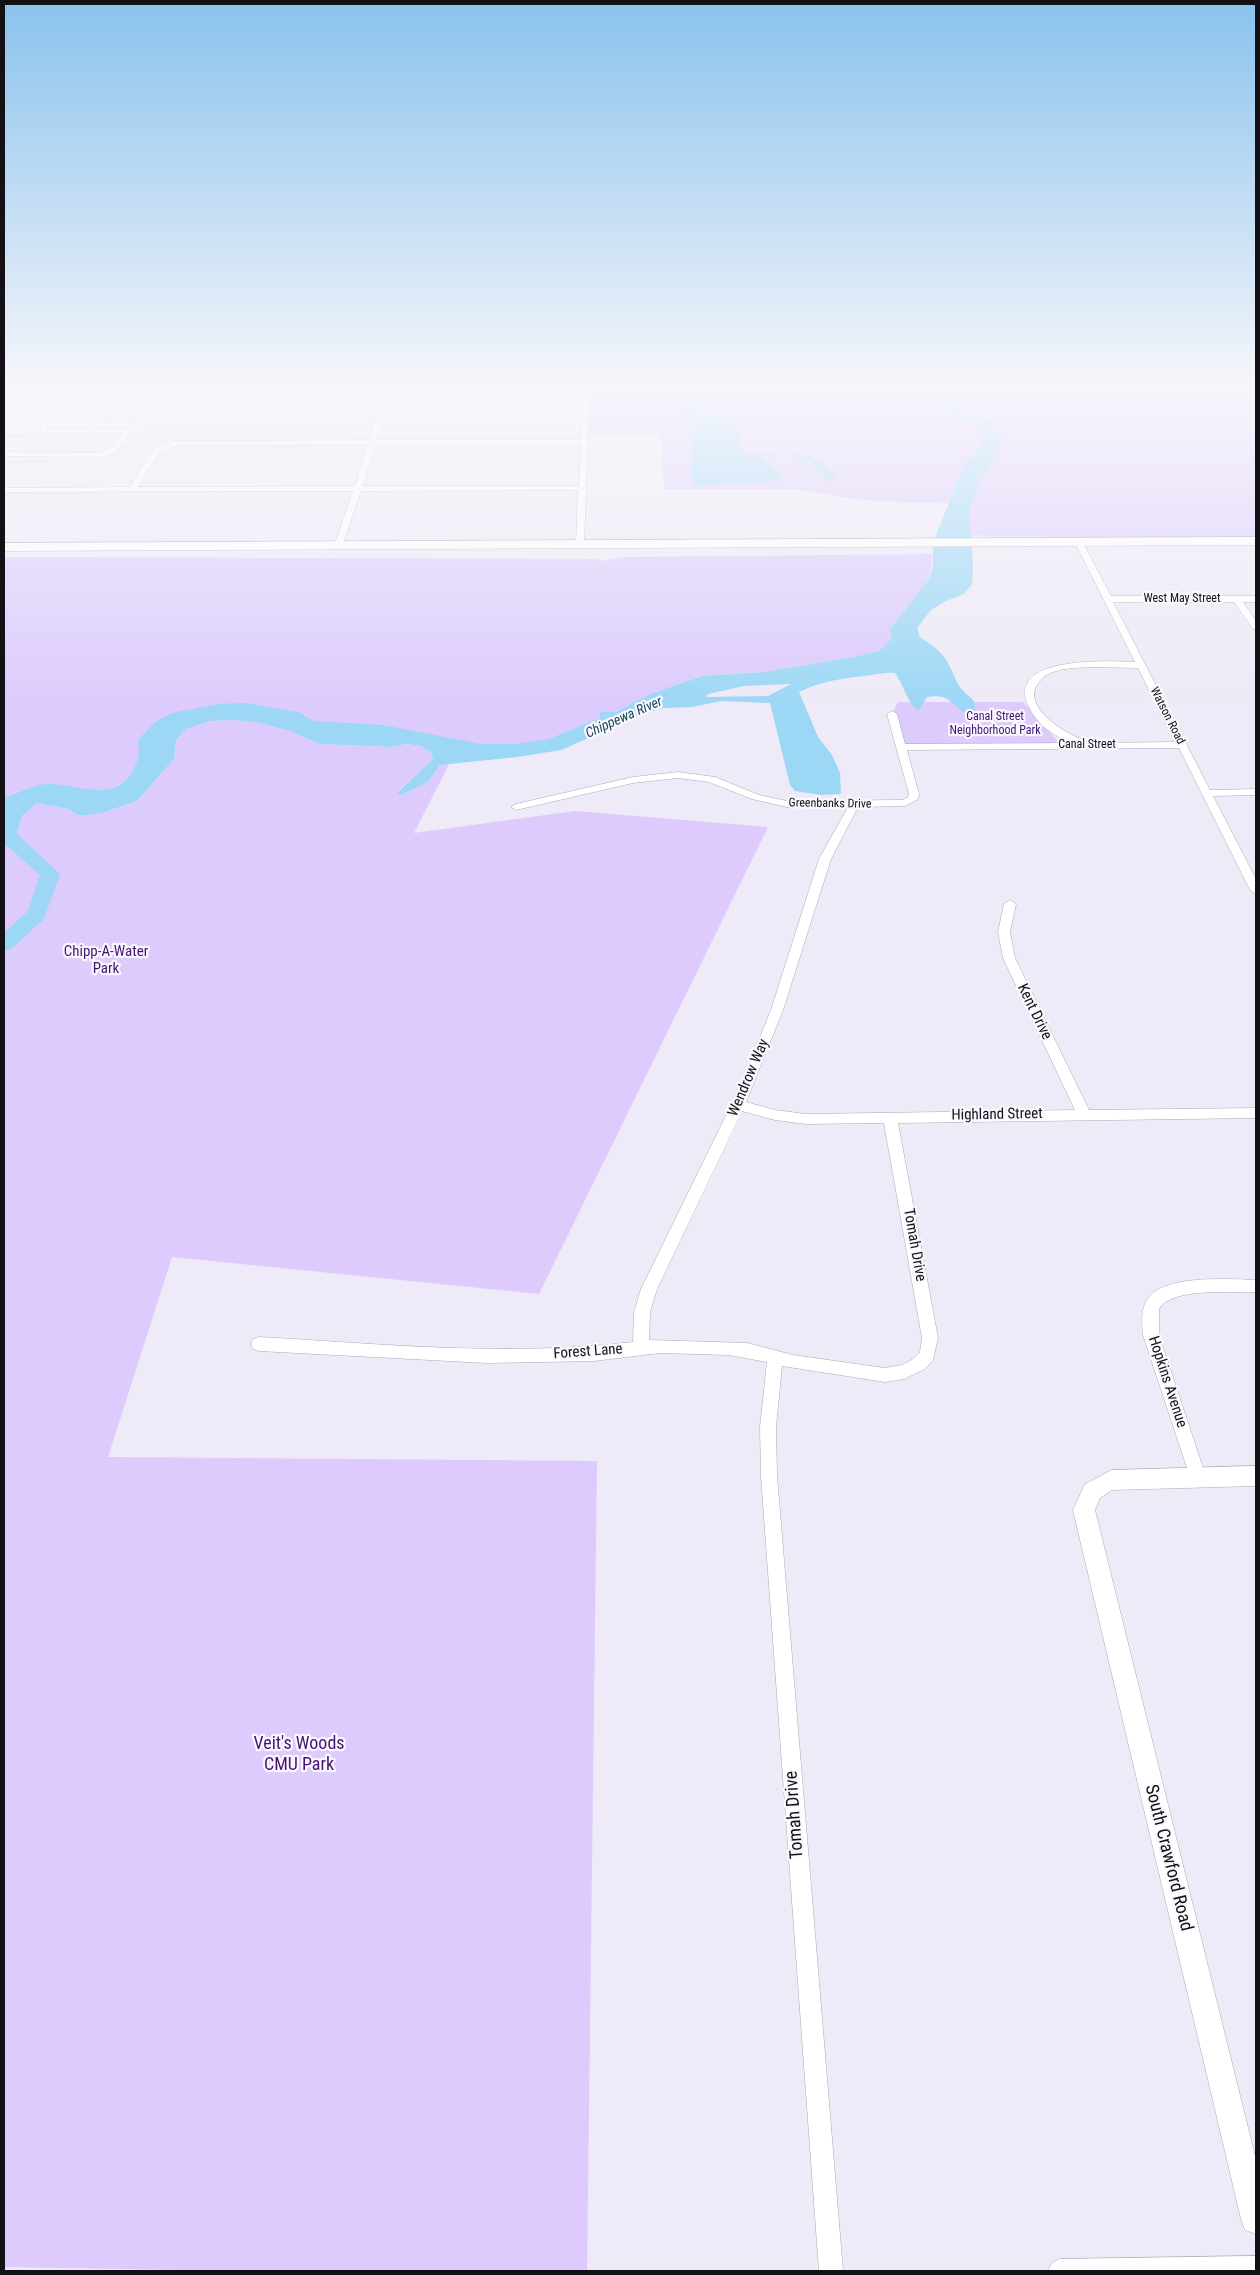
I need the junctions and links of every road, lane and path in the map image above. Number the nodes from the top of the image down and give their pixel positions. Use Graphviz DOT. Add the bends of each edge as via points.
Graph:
graph roads {
  1 [pos="357,493"];
  2 [pos="581,493"];
  3 [pos="1078,541"];
  4 [pos="1256,541"];
  5 [pos="580,545"];
  6 [pos="338,546"];
  7 [pos="4,547"];
  8 [pos="1107,599"];
  9 [pos="1237,599"];
  10 [pos="1256,599"];
  11 [pos="1256,627"];
  12 [pos="1141,665"];
  13 [pos="892,714"];
  14 [pos="1098,745"];
  15 [pos="1182,745"];
  16 [pos="902,747"];
  17 [pos="1256,792"];
  18 [pos="1205,793"];
  19 [pos="854,805"];
  20 [pos="516,807"];
  21 [pos="1256,890"];
  22 [pos="1010,904"];
  23 [pos="739,1105"];
  24 [pos="1256,1113"];
  25 [pos="1084,1114"];
  26 [pos="890,1117"];
  27 [pos="1256,1286"];
  28 [pos="259,1344"];
  29 [pos="641,1347"];
  30 [pos="775,1358"];
  31 [pos="913,1368"];
  32 [pos="1256,1476"];
  33 [pos="1198,1477"];
  34 [pos="1256,2218"];
  35 [pos="1256,2268"];
  36 [pos="831,2271"];
  37 [pos="1060,2271"];
  1 -- 6 [label="street"];
  2 -- 5 [label="street"];
  3 -- 4 [label="main road"];
  3 -- 5 [label="main road"];
  3 -- 8 [label="street, Watson Road"];
  5 -- 6 [label="main road"];
  6 -- 7 [label="main road"];
  8 -- 9 [label="street, West May Street"];
  8 -- 12 [label="street, Watson Road"];
  9 -- 10 [label="street, West May Street"];
  9 -- 11 [label="street"];
  12 -- 14 [label="street" via="1063,667 1040,676 1031,688 1033,708 1051,727 1072,739"];
  12 -- 15 [label="street, Watson Road"];
  13 -- 16 [label="street, Greenbanks Drive"];
  14 -- 15 [label="street, Canal Street"];
  14 -- 16 [label="street, Canal Street"];
  15 -- 18 [label="street, Watson Road"];
  16 -- 19 [label="street, Greenbanks Drive" via="914,790 913,799 900,804"];
  17 -- 18 [label="street"];
  18 -- 21 [label="street, Watson Road"];
  19 -- 20 [label="street, Greenbanks Drive" via="779,803 711,778 678,775 639,779"];
  19 -- 23 [label="street, Wendrow Way" via="827,852 777,1010"];
  22 -- 25 [label="street, Kent Drive" via="1004,932 1008,954"];
  23 -- 26 [label="street, Highland Street" via="797,1118"];
  23 -- 29 [label="street, Wendrow Way" via="649,1289 642,1312"];
  24 -- 25 [label="street, Highland Street"];
  25 -- 26 [label="street, Highland Street"];
  26 -- 31 [label="street, Tomah Drive" via="930,1332 928,1355"];
  27 -- 33 [label="street, Hopkins Avenue" via="1174,1289 1160,1296 1152,1307 1149,1320 1151,1335"];
  28 -- 29 [label="street, Forest Lane" via="479,1356 594,1354"];
  29 -- 30 [label="street, Forest Lane" via="739,1349"];
  30 -- 31 [label="street, Forest Lane" via="878,1374 897,1374"];
  30 -- 36 [label="street, Tomah Drive" via="768,1428 769,1476"];
  32 -- 33 [label="street"];
  33 -- 34 [label="street, South Crawford Road" via="1112,1480 1087,1496 1084,1510"];
  35 -- 37 [label="street"];
}
